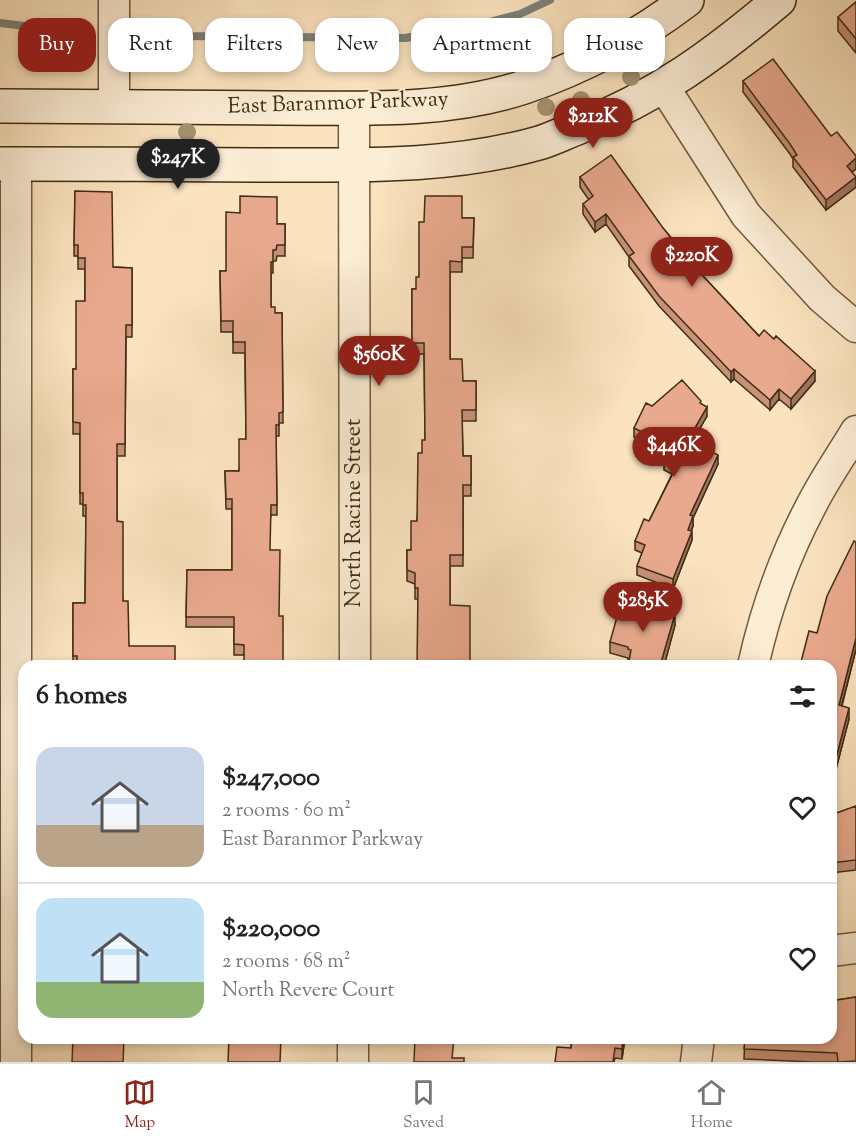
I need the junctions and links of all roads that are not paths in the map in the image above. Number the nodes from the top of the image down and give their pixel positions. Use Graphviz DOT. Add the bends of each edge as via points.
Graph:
graph roads {
  1 [pos="114,0"];
  2 [pos="687,0"];
  3 [pos="779,0"];
  4 [pos="664,87"];
  5 [pos="0,106"];
  6 [pos="114,107"];
  7 [pos="354,108"];
  8 [pos="8,164"];
  9 [pos="355,165"];
  10 [pos="856,327"];
  11 [pos="856,431"];
  12 [pos="355,660"];
  13 [pos="755,660"];
  14 [pos="856,948"];
  15 [pos="837,950"];
  16 [pos="353,1044"];
  17 [pos="698,1044"];
  18 [pos="16,1062"];
  19 [pos="352,1062"];
  20 [pos="696,1062"];
  1 -- 6 [label="street"];
  2 -- 7 [label="street, East Baranmor Parkway" via="634,38 523,88 433,105"];
  3 -- 4 [label="street"];
  4 -- 9 [label="street" via="629,106 540,142 493,154 438,162"];
  4 -- 10 [label="street" via="746,215 822,298"];
  5 -- 6 [label="street, East Baranmor Parkway"];
  6 -- 7 [label="street, East Baranmor Parkway"];
  7 -- 9 [label="street, North Racine Street"];
  8 -- 9 [label="street"];
  8 -- 18 [label="street"];
  9 -- 12 [label="street, North Racine Street"];
  11 -- 13 [label="street" via="811,506 790,553"];
  14 -- 15 [label="street"];
  16 -- 19 [label="street"];
  17 -- 20 [label="street"];
}
